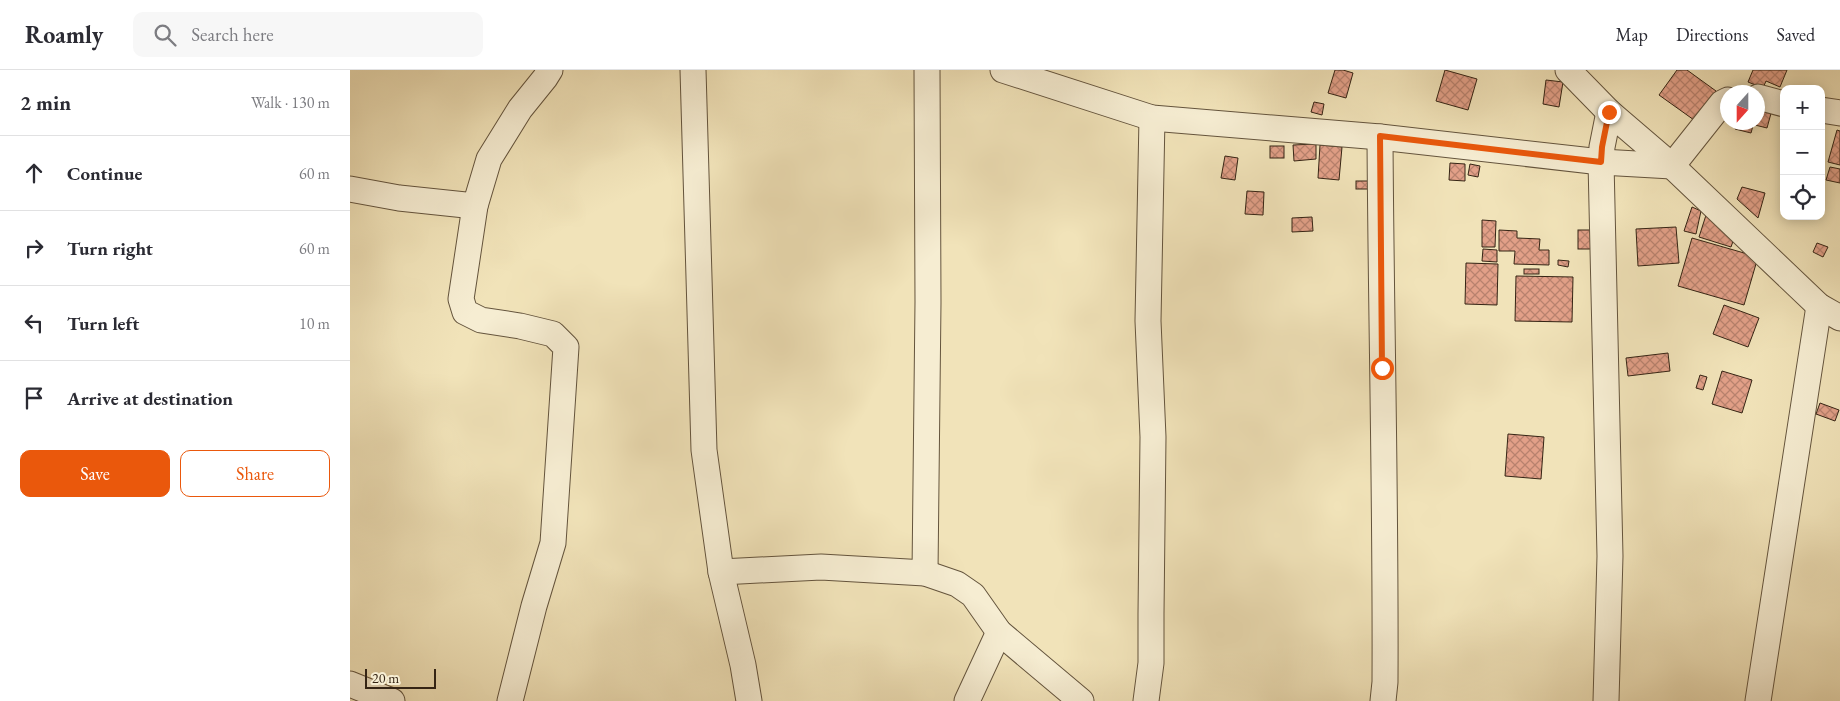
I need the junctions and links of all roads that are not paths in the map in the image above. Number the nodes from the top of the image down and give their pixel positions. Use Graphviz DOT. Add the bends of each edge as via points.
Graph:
graph roads {
  1 [pos="550,70"];
  2 [pos="693,70"];
  3 [pos="927,70"];
  4 [pos="1002,70"];
  5 [pos="1581,75"];
  6 [pos="1765,99"];
  7 [pos="1780,103"];
  8 [pos="1720,106"];
  9 [pos="1825,111"];
  10 [pos="1609,112"];
  11 [pos="1840,113"];
  12 [pos="1152,118"];
  13 [pos="1380,136"];
  14 [pos="1601,162"];
  15 [pos="1672,166"];
  16 [pos="350,189"];
  17 [pos="475,206"];
  18 [pos="1830,312"];
  19 [pos="722,572"];
  20 [pos="925,573"];
  21 [pos="999,632"];
  22 [pos="350,684"];
  23 [pos="392,701"];
  24 [pos="510,701"];
  25 [pos="750,701"];
  26 [pos="967,701"];
  27 [pos="1081,701"];
  28 [pos="1146,701"];
  29 [pos="1383,701"];
  30 [pos="1606,701"];
  31 [pos="1758,701"];
  1 -- 17 [label="street" via="520,109 490,158"];
  2 -- 19 [label="street" via="704,450"];
  3 -- 20 [label="street"];
  4 -- 12 [label="street"];
  5 -- 10 [label="street"];
  6 -- 7 [label="street"];
  8 -- 15 [label="street"];
  9 -- 11 [label="street"];
  10 -- 14 [label="street"];
  10 -- 15 [label="street"];
  12 -- 13 [label="street"];
  12 -- 28 [label="street" via="1148,321 1153,437 1151,663"];
  13 -- 14 [label="street"];
  13 -- 29 [label="street" via="1385,559"];
  14 -- 15 [label="street"];
  14 -- 30 [label="street" via="1610,556"];
  15 -- 18 [label="street"];
  16 -- 17 [label="street"];
  17 -- 24 [label="street" via="461,299 465,312 481,320 553,334 566,347 553,543"];
  18 -- 31 [label="street"];
  19 -- 20 [label="street" via="821,566"];
  19 -- 25 [label="street"];
  20 -- 21 [label="street" via="957,584 973,595"];
  21 -- 26 [label="street"];
  21 -- 27 [label="street"];
  22 -- 23 [label="street"];
}
